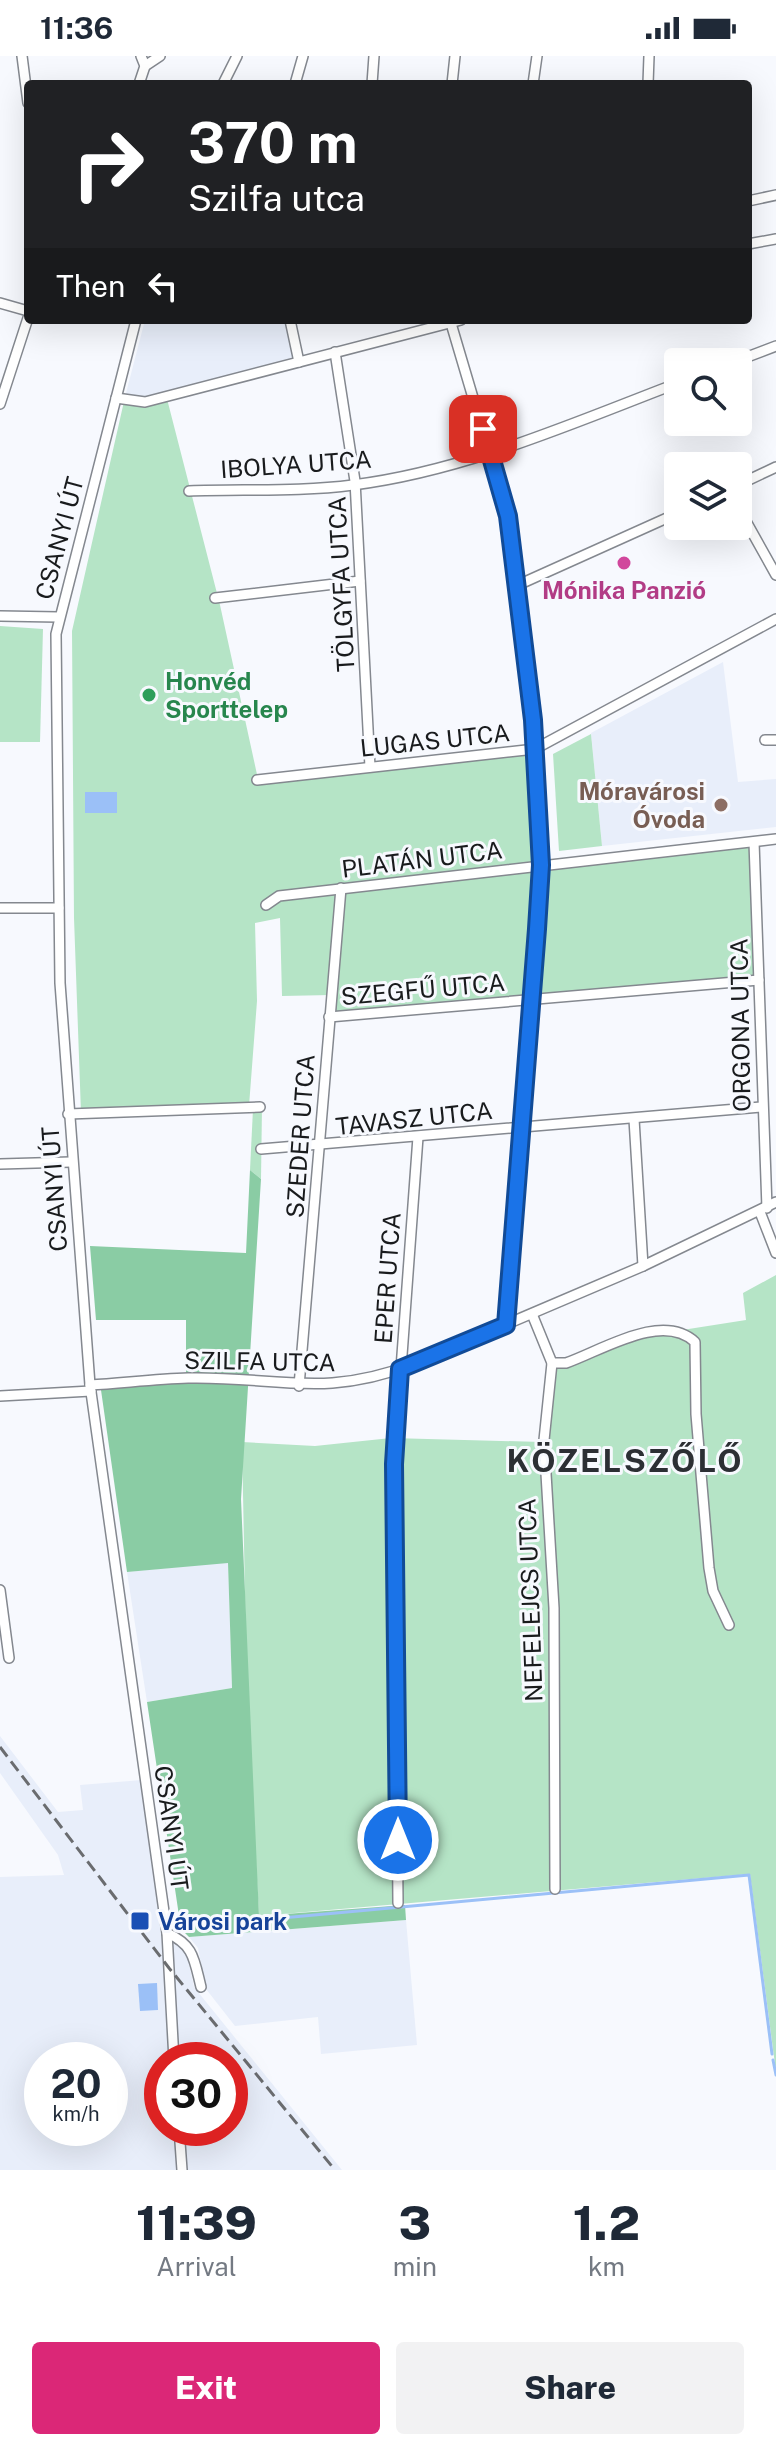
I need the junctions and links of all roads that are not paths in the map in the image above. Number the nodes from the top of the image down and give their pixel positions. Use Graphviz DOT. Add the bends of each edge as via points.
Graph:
graph roads {
  1 [pos="22,56"];
  2 [pos="160,56"];
  3 [pos="237,56"];
  4 [pos="303,56"];
  5 [pos="374,56"];
  6 [pos="455,56"];
  7 [pos="537,56"];
  8 [pos="649,56"];
  9 [pos="143,61"];
  10 [pos="25,80"];
  11 [pos="225,80"];
  12 [pos="296,80"];
  13 [pos="372,80"];
  14 [pos="452,80"];
  15 [pos="534,80"];
  16 [pos="648,80"];
  17 [pos="776,195"];
  18 [pos="752,200"];
  19 [pos="776,239"];
  20 [pos="752,243"];
  21 [pos="0,303"];
  22 [pos="24,310"];
  23 [pos="26,324"];
  24 [pos="135,324"];
  25 [pos="291,324"];
  26 [pos="442,324"];
  27 [pos="455,324"];
  28 [pos="776,346"];
  29 [pos="335,352"];
  30 [pos="752,355"];
  31 [pos="299,362"];
  32 [pos="664,388"];
  33 [pos="116,398"];
  34 [pos="0,404"];
  35 [pos="490,453"];
  36 [pos="776,467"];
  37 [pos="752,478"];
  38 [pos="356,485"];
  39 [pos="189,491"];
  40 [pos="664,519"];
  41 [pos="752,532"];
  42 [pos="776,575"];
  43 [pos="360,581"];
  44 [pos="518,585"];
  45 [pos="215,598"];
  46 [pos="0,616"];
  47 [pos="58,617"];
  48 [pos="776,619"];
  49 [pos="765,740"];
  50 [pos="776,740"];
  51 [pos="535,749"];
  52 [pos="370,767"];
  53 [pos="257,780"];
  54 [pos="776,839"];
  55 [pos="754,842"];
  56 [pos="541,865"];
  57 [pos="341,888"];
  58 [pos="266,905"];
  59 [pos="0,908"];
  60 [pos="59,908"];
  61 [pos="759,980"];
  62 [pos="531,1000"];
  63 [pos="329,1017"];
  64 [pos="260,1107"];
  65 [pos="761,1107"];
  66 [pos="68,1114"];
  67 [pos="634,1119"];
  68 [pos="521,1129"];
  69 [pos="418,1137"];
  70 [pos="318,1147"];
  71 [pos="261,1149"];
  72 [pos="71,1162"];
  73 [pos="0,1164"];
  74 [pos="768,1207"];
  75 [pos="776,1253"];
  76 [pos="643,1266"];
  77 [pos="532,1314"];
  78 [pos="506,1325"];
  79 [pos="552,1363"];
  80 [pos="400,1369"];
  81 [pos="299,1386"];
  82 [pos="90,1388"];
  83 [pos="0,1396"];
  84 [pos="0,1590"];
  85 [pos="729,1625"];
  86 [pos="9,1658"];
  87 [pos="555,1889"];
  88 [pos="398,1903"];
  89 [pos="167,1933"];
  90 [pos="201,1987"];
  91 [pos="173,2042"];
  92 [pos="180,2146"];
  93 [pos="182,2170"];
  1 -- 10 [label="street"];
  2 -- 9 [label="street"];
  3 -- 11 [label="street"];
  4 -- 12 [label="street"];
  5 -- 13 [label="street"];
  6 -- 14 [label="street"];
  7 -- 15 [label="street"];
  8 -- 16 [label="street"];
  17 -- 18 [label="street"];
  19 -- 20 [label="street"];
  21 -- 22 [label="street"];
  23 -- 34 [label="street"];
  24 -- 33 [label="street, CSANYI ÚT"];
  25 -- 31 [label="street"];
  26 -- 29 [label="street"];
  27 -- 35 [label="street"];
  28 -- 30 [label="street"];
  29 -- 31 [label="street"];
  29 -- 38 [label="street, TÖLGYFA UTCA"];
  31 -- 33 [label="street" via="137,403"];
  32 -- 35 [label="street, IBOLYA UTCA"];
  33 -- 47 [label="street, CSANYI ÚT"];
  35 -- 38 [label="street, IBOLYA UTCA"];
  35 -- 44 [label="street" via="508,516"];
  36 -- 37 [label="street"];
  38 -- 39 [label="street, IBOLYA UTCA"];
  38 -- 43 [label="street, TÖLGYFA UTCA"];
  40 -- 44 [label="street"];
  41 -- 42 [label="street"];
  43 -- 45 [label="street"];
  43 -- 52 [label="street, TÖLGYFA UTCA"];
  44 -- 51 [label="street"];
  46 -- 47 [label="street"];
  47 -- 60 [label="street, CSANYI ÚT" via="54,667"];
  48 -- 51 [label="street, LUGAS UTCA"];
  49 -- 50 [label="street"];
  51 -- 52 [label="street, LUGAS UTCA"];
  51 -- 56 [label="street"];
  52 -- 53 [label="street, LUGAS UTCA"];
  54 -- 55 [label="street, PLATÁN UTCA"];
  55 -- 56 [label="street, PLATÁN UTCA"];
  55 -- 61 [label="street, ORGONA UTCA"];
  56 -- 57 [label="street, PLATÁN UTCA"];
  56 -- 62 [label="street"];
  57 -- 58 [label="street, PLATÁN UTCA" via="279,896"];
  57 -- 63 [label="street, SZEDER UTCA"];
  59 -- 60 [label="street"];
  60 -- 66 [label="street, CSANYI ÚT"];
  61 -- 62 [label="street, SZEGFŰ UTCA"];
  61 -- 65 [label="street, ORGONA UTCA"];
  62 -- 63 [label="street, SZEGFŰ UTCA"];
  62 -- 68 [label="street"];
  63 -- 70 [label="street, SZEDER UTCA"];
  64 -- 66 [label="street"];
  65 -- 67 [label="street, TAVASZ UTCA"];
  65 -- 74 [label="street, ORGONA UTCA"];
  66 -- 72 [label="street, CSANYI ÚT"];
  67 -- 68 [label="street, TAVASZ UTCA"];
  67 -- 76 [label="street"];
  68 -- 69 [label="street, TAVASZ UTCA"];
  68 -- 78 [label="street"];
  69 -- 70 [label="street, TAVASZ UTCA"];
  69 -- 80 [label="street, EPER UTCA"];
  70 -- 71 [label="street, TAVASZ UTCA"];
  70 -- 81 [label="street, SZEDER UTCA"];
  72 -- 73 [label="street"];
  72 -- 82 [label="street, CSANYI ÚT"];
  74 -- 75 [label="street, ORGONA UTCA"];
  74 -- 76 [label="street, SZILFA UTCA"];
  76 -- 77 [label="street, SZILFA UTCA"];
  77 -- 78 [label="street, SZILFA UTCA"];
  77 -- 79 [label="street, NEFELEJCS UTCA"];
  78 -- 80 [label="street, SZILFA UTCA"];
  79 -- 85 [label="street" via="566,1363 647,1333 681,1333 695,1342 709,1568"];
  79 -- 87 [label="street, NEFELEJCS UTCA" via="544,1440 554,1608"];
  80 -- 81 [label="street, SZILFA UTCA" via="351,1382"];
  80 -- 88 [label="street, EPER UTCA" via="394,1507"];
  81 -- 82 [label="street, SZILFA UTCA" via="190,1378"];
  82 -- 83 [label="street, SZILFA UTCA"];
  82 -- 89 [label="street, CSANYI ÚT"];
  84 -- 86 [label="street"];
  89 -- 90 [label="street" via="193,1951"];
  89 -- 91 [label="street, CSANYI ÚT"];
  92 -- 93 [label="street"];
}
